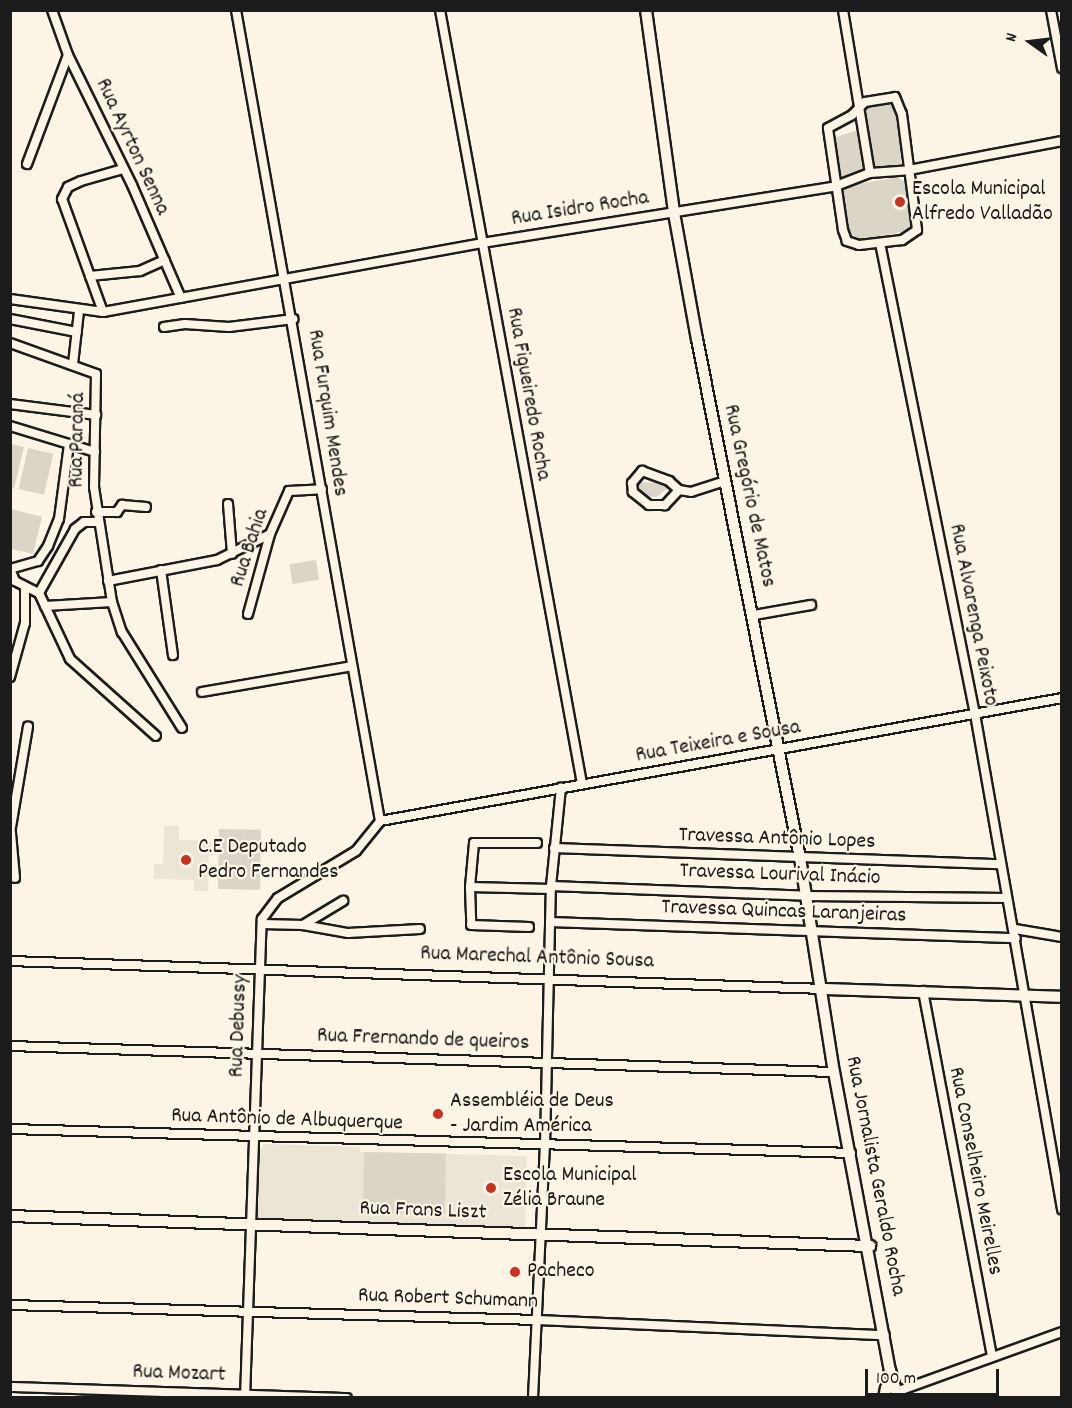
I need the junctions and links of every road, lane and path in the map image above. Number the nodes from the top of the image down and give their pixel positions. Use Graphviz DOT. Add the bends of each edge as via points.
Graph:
graph roads {
  1 [pos="52,10"];
  2 [pos="236,10"];
  3 [pos="440,10"];
  4 [pos="646,10"];
  5 [pos="843,10"];
  6 [pos="1051,10"];
  7 [pos="68,55"];
  8 [pos="1062,68"];
  9 [pos="858,106"];
  10 [pos="1062,141"];
  11 [pos="27,164"];
  12 [pos="123,169"];
  13 [pos="909,170"];
  14 [pos="870,173"];
  15 [pos="836,186"];
  16 [pos="674,213"];
  17 [pos="482,243"];
  18 [pos="880,243"];
  19 [pos="165,260"];
  20 [pos="90,276"];
  21 [pos="286,278"];
  22 [pos="181,298"];
  23 [pos="10,299"];
  24 [pos="79,311"];
  25 [pos="103,312"];
  26 [pos="10,319"];
  27 [pos="294,319"];
  28 [pos="164,327"];
  29 [pos="77,332"];
  30 [pos="10,343"];
  31 [pos="73,364"];
  32 [pos="10,404"];
  33 [pos="96,415"];
  34 [pos="10,426"];
  35 [pos="69,444"];
  36 [pos="95,452"];
  37 [pos="724,481"];
  38 [pos="322,489"];
  39 [pos="679,490"];
  40 [pos="228,504"];
  41 [pos="146,507"];
  42 [pos="97,517"];
  43 [pos="59,519"];
  44 [pos="79,524"];
  45 [pos="270,534"];
  46 [pos="232,554"];
  47 [pos="10,569"];
  48 [pos="161,570"];
  49 [pos="108,581"];
  50 [pos="13,582"];
  51 [pos="25,589"];
  52 [pos="39,593"];
  53 [pos="112,602"];
  54 [pos="811,605"];
  55 [pos="45,606"];
  56 [pos="248,614"];
  57 [pos="754,615"];
  58 [pos="173,654"];
  59 [pos="352,666"];
  60 [pos="10,677"];
  61 [pos="202,692"];
  62 [pos="1062,698"];
  63 [pos="975,714"];
  64 [pos="27,727"];
  65 [pos="182,728"];
  66 [pos="156,736"];
  67 [pos="778,750"];
  68 [pos="582,784"];
  69 [pos="561,788"];
  70 [pos="380,821"];
  71 [pos="11,833"];
  72 [pos="537,843"];
  73 [pos="554,848"];
  74 [pos="800,858"];
  75 [pos="1000,864"];
  76 [pos="15,879"];
  77 [pos="470,887"];
  78 [pos="551,887"];
  79 [pos="807,896"];
  80 [pos="1007,898"];
  81 [pos="342,901"];
  82 [pos="550,922"];
  83 [pos="262,924"];
  84 [pos="303,925"];
  85 [pos="529,927"];
  86 [pos="420,929"];
  87 [pos="813,930"];
  88 [pos="1015,934"];
  89 [pos="1062,937"];
  90 [pos="10,961"];
  91 [pos="259,969"];
  92 [pos="550,978"];
  93 [pos="823,989"];
  94 [pos="923,991"];
  95 [pos="1026,995"];
  96 [pos="1062,997"];
  97 [pos="10,1046"];
  98 [pos="255,1053"];
  99 [pos="548,1063"];
  100 [pos="834,1072"];
  101 [pos="10,1129"];
  102 [pos="255,1137"];
  103 [pos="545,1146"];
  104 [pos="850,1154"];
  105 [pos="1062,1209"];
  106 [pos="10,1216"];
  107 [pos="252,1224"];
  108 [pos="539,1235"];
  109 [pos="870,1246"];
  110 [pos="10,1305"];
  111 [pos="249,1311"];
  112 [pos="536,1320"];
  113 [pos="1062,1332"];
  114 [pos="885,1335"];
  115 [pos="992,1357"];
  116 [pos="10,1387"];
  117 [pos="889,1393"];
  118 [pos="245,1396"];
  119 [pos="347,1398"];
  120 [pos="533,1398"];
  1 -- 7 [label="street, Rua Ayrton Senna"];
  2 -- 21 [label="street, Rua Furquim Mendes"];
  3 -- 17 [label="street, Rua Figueiredo Rocha"];
  4 -- 16 [label="street, Rua Gregório de Matos"];
  5 -- 9 [label="street"];
  6 -- 8 [label="street"];
  7 -- 11 [label="street"];
  7 -- 12 [label="street, Rua Ayrton Senna"];
  9 -- 13 [label="street" via="895,97 899,101"];
  9 -- 14 [label="street"];
  9 -- 15 [label="street" via="852,116 828,128"];
  10 -- 13 [label="street, Rua Isidro Rocha"];
  12 -- 19 [label="street, Rua Ayrton Senna"];
  12 -- 20 [label="street" via="68,187 62,199"];
  13 -- 14 [label="street, Rua Isidro Rocha"];
  13 -- 18 [label="street" via="917,230 902,240"];
  14 -- 15 [label="street, Rua Isidro Rocha"];
  15 -- 16 [label="street, Rua Isidro Rocha"];
  15 -- 18 [label="street" via="847,241"];
  16 -- 17 [label="street, Rua Isidro Rocha"];
  16 -- 37 [label="street, Rua Gregório de Matos"];
  17 -- 21 [label="street, Rua Isidro Rocha"];
  17 -- 68 [label="street, Rua Figueiredo Rocha"];
  18 -- 63 [label="street, Rua Alvarenga Peixoto"];
  19 -- 20 [label="street" via="140,271"];
  19 -- 22 [label="street, Rua Ayrton Senna"];
  20 -- 25 [label="street"];
  21 -- 22 [label="street, Rua Isidro Rocha"];
  21 -- 27 [label="street, Rua Furquim Mendes"];
  22 -- 25 [label="street, Rua Isidro Rocha"];
  23 -- 24 [label="street, Rua Isidro Rocha"];
  24 -- 25 [label="street, Rua Isidro Rocha"];
  24 -- 29 [label="street"];
  26 -- 29 [label="street"];
  27 -- 28 [label="street" via="229,327"];
  27 -- 38 [label="street, Rua Furquim Mendes"];
  29 -- 31 [label="street"];
  30 -- 31 [label="street"];
  31 -- 33 [label="street, Rua Paraná" via="95,372 98,378"];
  32 -- 33 [label="street"];
  33 -- 36 [label="street, Rua Paraná"];
  34 -- 35 [label="street"];
  35 -- 36 [label="street"];
  35 -- 43 [label="street"];
  36 -- 42 [label="street, Rua Paraná"];
  37 -- 39 [label="street" via="708,489"];
  37 -- 57 [label="street, Rua Gregório de Matos"];
  38 -- 45 [label="street, Rua Bahia" via="289,491"];
  38 -- 59 [label="street, Rua Furquim Mendes"];
  39 -- 39 [label="street" via="669,481 642,471 632,483 633,492 649,506 665,505"];
  40 -- 46 [label="street"];
  41 -- 42 [label="street" via="122,506 117,512"];
  42 -- 44 [label="street"];
  42 -- 49 [label="street, Rua Paraná"];
  43 -- 44 [label="street"];
  43 -- 47 [label="street" via="38,561"];
  44 -- 52 [label="street"];
  45 -- 46 [label="street"];
  45 -- 56 [label="street, Rua Bahia"];
  46 -- 48 [label="street"];
  47 -- 50 [label="street"];
  48 -- 49 [label="street"];
  48 -- 58 [label="street"];
  49 -- 53 [label="street, Rua Paraná"];
  50 -- 51 [label="street"];
  51 -- 52 [label="street"];
  51 -- 60 [label="street" via="25,623"];
  52 -- 55 [label="street"];
  53 -- 55 [label="street"];
  53 -- 65 [label="street, Rua Paraná" via="122,632"];
  54 -- 57 [label="street"];
  55 -- 66 [label="street" via="70,659"];
  57 -- 67 [label="street, Rua Gregório de Matos"];
  59 -- 61 [label="street"];
  59 -- 70 [label="street, Rua Furquim Mendes"];
  62 -- 63 [label="street, Rua Teixeira e Sousa"];
  63 -- 67 [label="street, Rua Teixeira e Sousa"];
  63 -- 75 [label="street, Rua Alvarenga Peixoto"];
  64 -- 71 [label="street"];
  67 -- 68 [label="street, Rua Teixeira e Sousa"];
  67 -- 74 [label="street, Rua Gregório de Matos"];
  68 -- 69 [label="street, Rua Teixeira e Sousa"];
  69 -- 70 [label="street, Rua Teixeira e Sousa"];
  69 -- 73 [label="street"];
  70 -- 83 [label="street, Rua Debussy" via="356,851 278,898"];
  71 -- 76 [label="street"];
  72 -- 77 [label="street" via="474,843"];
  73 -- 74 [label="street, Travessa Antônio Lopes"];
  73 -- 78 [label="street"];
  74 -- 75 [label="street, Travessa Antônio Lopes"];
  74 -- 79 [label="street, Rua Gregório de Matos"];
  75 -- 80 [label="street, Rua Alvarenga Peixoto"];
  77 -- 78 [label="street, Travessa Lourival Inácio"];
  77 -- 85 [label="street" via="471,926"];
  78 -- 79 [label="street, Travessa Lourival Inácio"];
  78 -- 82 [label="street"];
  79 -- 80 [label="street, Travessa Lourival Inácio"];
  79 -- 87 [label="street, Rua Gregório de Matos"];
  80 -- 88 [label="street, Rua Alvarenga Peixoto"];
  81 -- 84 [label="street"];
  82 -- 87 [label="street, Travessa Quincas Laranjeiras"];
  82 -- 92 [label="street"];
  83 -- 84 [label="street"];
  83 -- 91 [label="street, Rua Debussy"];
  84 -- 86 [label="street" via="348,933"];
  87 -- 88 [label="street, Travessa Quincas Laranjeiras"];
  87 -- 93 [label="street, Rua Gregório de Matos"];
  88 -- 89 [label="street, Travessa Quincas Laranjeiras"];
  88 -- 95 [label="street, Rua Alvarenga Peixoto"];
  90 -- 91 [label="street, Rua Marechal Antônio Sousa"];
  91 -- 92 [label="street, Rua Marechal Antônio Sousa"];
  91 -- 98 [label="street, Rua Debussy"];
  92 -- 93 [label="street, Rua Marechal Antônio Sousa"];
  92 -- 99 [label="street"];
  93 -- 94 [label="street, Rua Marechal Antônio Sousa"];
  93 -- 100 [label="street, Rua Jornalista Geraldo Rocha"];
  94 -- 95 [label="street, Rua Marechal Antônio Sousa"];
  94 -- 115 [label="street, Rua Conselheiro Meirelles"];
  95 -- 96 [label="street, Rua Marechal Antônio Sousa"];
  95 -- 105 [label="street, Rua Alvarenga Peixoto"];
  97 -- 98 [label="street, Rua Frernando de queiros"];
  98 -- 99 [label="street, Rua Frernando de queiros"];
  98 -- 102 [label="street, Rua Debussy"];
  99 -- 100 [label="street, Rua Frernando de queiros"];
  99 -- 103 [label="street"];
  100 -- 104 [label="street, Rua Jornalista Geraldo Rocha"];
  101 -- 102 [label="street, Rua Antônio de Albuquerque"];
  102 -- 103 [label="street, Rua Antônio de Albuquerque"];
  102 -- 107 [label="street, Rua Debussy"];
  103 -- 104 [label="street, Rua Antônio de Albuquerque"];
  103 -- 108 [label="street"];
  104 -- 109 [label="street, Rua Jornalista Geraldo Rocha"];
  106 -- 107 [label="street, Rua Frans Liszt"];
  107 -- 108 [label="street, Rua Frans Liszt"];
  107 -- 111 [label="street, Rua Debussy"];
  108 -- 109 [label="street, Rua Frans Liszt"];
  108 -- 112 [label="street"];
  109 -- 114 [label="street, Rua Jornalista Geraldo Rocha"];
  110 -- 111 [label="street, Rua Robert Schumann"];
  111 -- 112 [label="street, Rua Robert Schumann"];
  111 -- 118 [label="street, Rua Debussy"];
  112 -- 114 [label="street, Rua Robert Schumann"];
  112 -- 120 [label="street"];
  113 -- 115 [label="street"];
  114 -- 117 [label="street, Rua Jornalista Geraldo Rocha"];
  115 -- 117 [label="street"];
  116 -- 118 [label="street, Rua Mozart"];
  118 -- 119 [label="street, Rua Mozart"];
}
